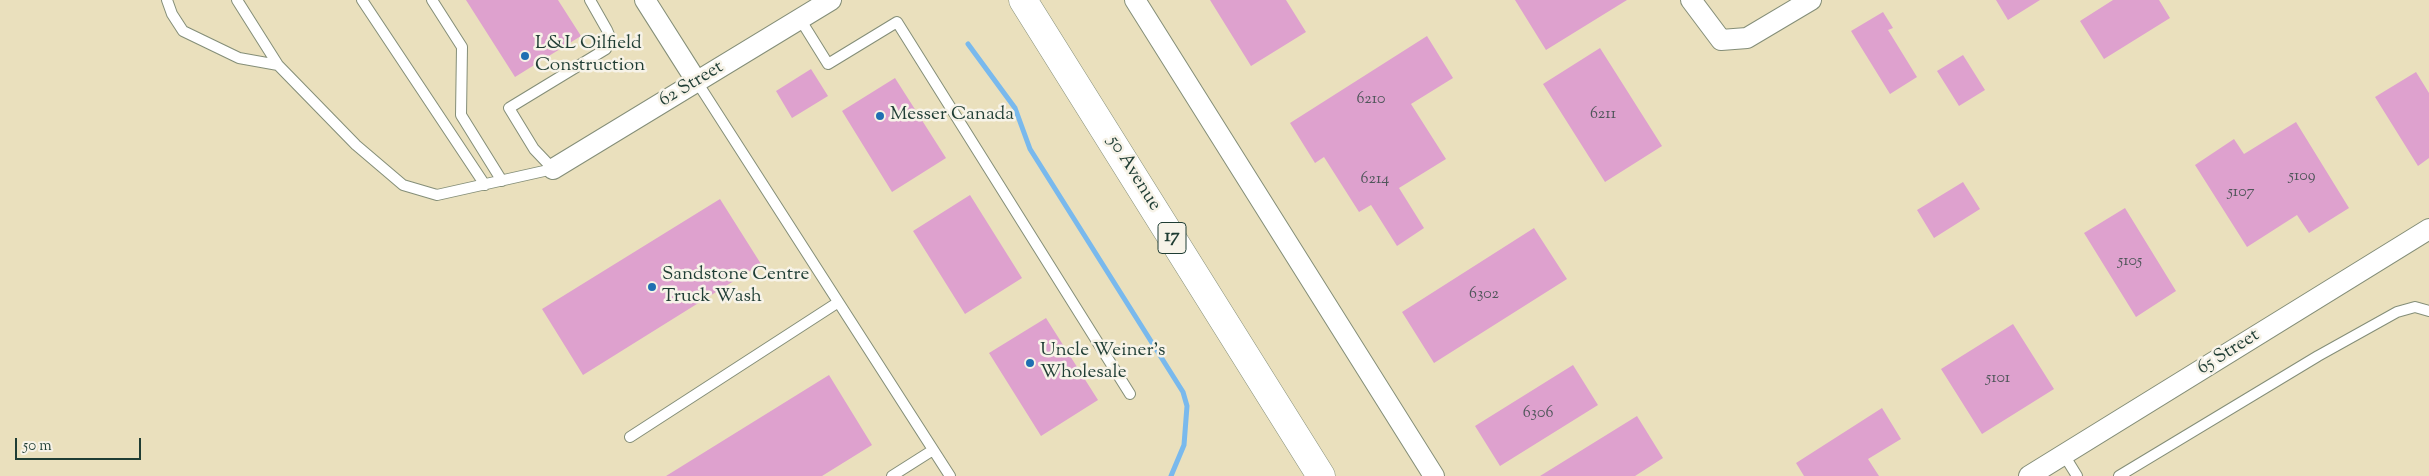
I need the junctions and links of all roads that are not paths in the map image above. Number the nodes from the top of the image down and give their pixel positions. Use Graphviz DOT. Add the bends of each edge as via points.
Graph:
graph roads {
  1 [pos="167,0"];
  2 [pos="237,0"];
  3 [pos="362,0"];
  4 [pos="432,0"];
  5 [pos="590,0"];
  6 [pos="645,0"];
  7 [pos="831,0"];
  8 [pos="1023,0"];
  9 [pos="1135,0"];
  10 [pos="1691,0"];
  11 [pos="1812,0"];
  12 [pos="800,18"];
  13 [pos="278,65"];
  14 [pos="697,82"];
  15 [pos="553,169"];
  16 [pos="502,181"];
  17 [pos="485,185"];
  18 [pos="2429,229"];
  19 [pos="837,304"];
  20 [pos="2429,311"];
  21 [pos="1130,394"];
  22 [pos="630,437"];
  23 [pos="933,450"];
  24 [pos="2064,455"];
  25 [pos="892,476"];
  26 [pos="950,476"];
  27 [pos="1321,476"];
  28 [pos="1434,476"];
  29 [pos="2029,476"];
  30 [pos="2077,476"];
  31 [pos="2120,476"];
  1 -- 13 [label="lane" via="182,31 239,58"];
  2 -- 13 [label="lane"];
  3 -- 17 [label="lane"];
  4 -- 16 [label="lane" via="462,47 461,115"];
  5 -- 15 [label="lane" via="610,37 606,49 509,108 534,149"];
  6 -- 14 [label="street"];
  7 -- 12 [label="street, 62 Street"];
  8 -- 27 [label="main road, 50 Avenue / 17"];
  9 -- 28 [label="street"];
  10 -- 11 [label="street" via="1721,40 1747,38"];
  12 -- 14 [label="street, 62 Street"];
  12 -- 21 [label="lane" via="828,64 898,22"];
  13 -- 17 [label="lane" via="356,145 403,185 437,195"];
  14 -- 15 [label="street, 62 Street"];
  14 -- 19 [label="lane"];
  15 -- 16 [label="lane"];
  16 -- 17 [label="lane"];
  18 -- 24 [label="street, 65 Street"];
  19 -- 22 [label="lane"];
  19 -- 23 [label="lane"];
  20 -- 31 [label="lane" via="2415,306 2397,312"];
  23 -- 25 [label="lane"];
  23 -- 26 [label="lane"];
  24 -- 29 [label="street, 65 Street"];
  24 -- 30 [label="lane"];
}
